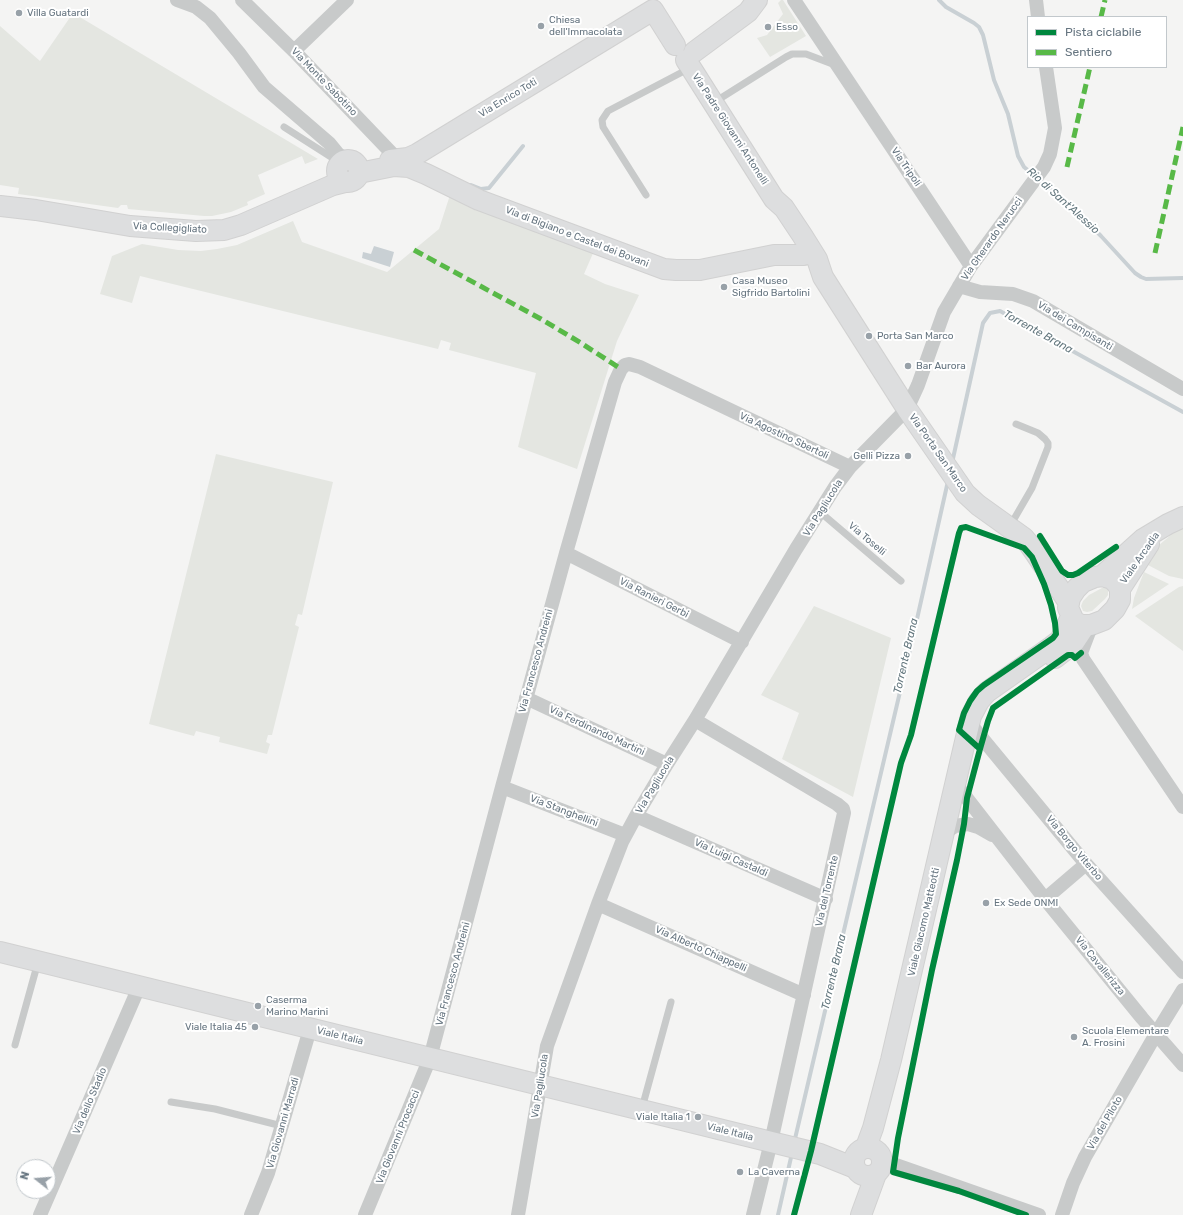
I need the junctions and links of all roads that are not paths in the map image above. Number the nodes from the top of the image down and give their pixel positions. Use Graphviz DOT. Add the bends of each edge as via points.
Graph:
graph roads {
  1 [pos="177,0"];
  2 [pos="242,0"];
  3 [pos="347,0"];
  4 [pos="745,0"];
  5 [pos="757,0"];
  6 [pos="794,0"];
  7 [pos="1036,0"];
  8 [pos="649,5"];
  9 [pos="1038,16"];
  10 [pos="294,51"];
  11 [pos="687,53"];
  12 [pos="839,67"];
  13 [pos="1046,68"];
  14 [pos="713,103"];
  15 [pos="284,128"];
  16 [pos="401,163"];
  17 [pos="345,170"];
  18 [pos="646,195"];
  19 [pos="774,199"];
  20 [pos="0,206"];
  21 [pos="804,255"];
  22 [pos="971,266"];
  23 [pos="823,277"];
  24 [pos="959,286"];
  25 [pos="1183,389"];
  26 [pos="717,405"];
  27 [pos="907,409"];
  28 [pos="1016,424"];
  29 [pos="850,467"];
  30 [pos="820,512"];
  31 [pos="1183,517"];
  32 [pos="1009,528"];
  33 [pos="1162,528"];
  34 [pos="566,553"];
  35 [pos="1102,576"];
  36 [pos="902,581"];
  37 [pos="1120,589"];
  38 [pos="1078,612"];
  39 [pos="742,642"];
  40 [pos="526,698"];
  41 [pos="695,720"];
  42 [pos="968,730"];
  43 [pos="667,764"];
  44 [pos="955,783"];
  45 [pos="502,787"];
  46 [pos="1183,807"];
  47 [pos="636,816"];
  48 [pos="944,833"];
  49 [pos="625,835"];
  50 [pos="996,837"];
  51 [pos="1086,864"];
  52 [pos="1045,899"];
  53 [pos="826,900"];
  54 [pos="598,904"];
  55 [pos="0,952"];
  56 [pos="38,962"];
  57 [pos="1183,972"];
  58 [pos="139,987"];
  59 [pos="1183,990"];
  60 [pos="804,995"];
  61 [pos="670,1002"];
  62 [pos="310,1029"];
  63 [pos="1156,1034"];
  64 [pos="15,1045"];
  65 [pos="430,1058"];
  66 [pos="1183,1065"];
  67 [pos="540,1085"];
  68 [pos="171,1102"];
  69 [pos="641,1110"];
  70 [pos="282,1126"];
  71 [pos="776,1144"];
  72 [pos="867,1161"];
  73 [pos="40,1215"];
  74 [pos="251,1215"];
  75 [pos="365,1215"];
  76 [pos="518,1215"];
  77 [pos="753,1215"];
  78 [pos="860,1215"];
  79 [pos="1039,1215"];
  80 [pos="1062,1215"];
  1 -- 17 [label="street" via="196,8 210,18 264,87 329,142"];
  2 -- 10 [label="street, Via Monte Sabotino"];
  3 -- 10 [label="street"];
  4 -- 11 [label="street"];
  5 -- 11 [label="street" via="748,12"];
  6 -- 12 [label="street, Via Tripoli"];
  7 -- 9 [label="street"];
  8 -- 11 [label="street, Via Padre Giovanni Antonelli"];
  8 -- 16 [label="street, Via Enrico Toti"];
  10 -- 16 [label="street, Via Monte Sabotino"];
  11 -- 14 [label="street, Via Padre Giovanni Antonelli"];
  11 -- 18 [label="lane" via="608,111 602,120 603,127"];
  12 -- 14 [label="lane" via="806,54 792,54"];
  12 -- 22 [label="street, Via Tripoli"];
  13 -- 22 [label="street, Via Gherardo Nerucci" via="1055,128 1050,154 1044,167"];
  14 -- 19 [label="street, Via Padre Giovanni Antonelli"];
  15 -- 17 [label="lane" via="331,157"];
  16 -- 17 [label="street, Via di Bigiano e Castel dei Bovani" via="387,167"];
  16 -- 21 [label="street, Via di Bigiano e Castel dei Bovani" via="479,200 664,268 700,270 774,255"];
  17 -- 20 [label="street, Via Collegigliato" via="242,225 224,230 130,226"];
  19 -- 21 [label="street" via="777,213"];
  19 -- 23 [label="street" via="784,208 802,235 817,259"];
  21 -- 23 [label="street"];
  22 -- 24 [label="street, Via Gherardo Nerucci"];
  23 -- 27 [label="street"];
  24 -- 25 [label="street, Via dei Campisanti" via="980,292 1013,294 1026,298"];
  24 -- 27 [label="street, Via Gherardo Nerucci" via="944,312"];
  26 -- 29 [label="street, Via Agostino Sbertoli"];
  26 -- 34 [label="street, Via Francesco Andreini" via="634,365 625,365 615,382"];
  27 -- 29 [label="street, Via Pagliucola"];
  27 -- 32 [label="street, Via Porta San Marco" via="965,493"];
  28 -- 32 [label="lane" via="1038,433 1048,443 1048,447 1032,488"];
  29 -- 30 [label="street, Via Pagliucola"];
  30 -- 36 [label="lane, Via Toselli"];
  30 -- 39 [label="street, Via Pagliucola"];
  31 -- 33 [label="street, Viale Arcadia"];
  32 -- 38 [label="street, Via Porta San Marco" via="1026,541"];
  33 -- 35 [label="street, Viale Arcadia" via="1136,545"];
  33 -- 37 [label="street, Viale Arcadia"];
  34 -- 39 [label="street, Via Ranieri Gerbi"];
  34 -- 40 [label="street, Via Francesco Andreini"];
  35 -- 37 [label="street" via="1112,579"];
  35 -- 38 [label="street" via="1089,579"];
  37 -- 38 [label="street" via="1120,600 1104,620"];
  38 -- 42 [label="street" via="1069,648 988,705"];
  38 -- 46 [label="street" via="1083,658"];
  39 -- 41 [label="street, Via Pagliucola"];
  40 -- 43 [label="street, Via Ferdinando Martini"];
  40 -- 45 [label="street, Via Francesco Andreini"];
  41 -- 43 [label="street, Via Pagliucola"];
  41 -- 53 [label="street, Via del Torrente" via="843,809 844,817"];
  42 -- 44 [label="street, Viale Giacomo Matteotti"];
  42 -- 51 [label="street, Via Borgo Viterbo"];
  43 -- 47 [label="street, Via Pagliucola"];
  44 -- 48 [label="street, Viale Giacomo Matteotti"];
  44 -- 50 [label="street, Via Cavallerizza"];
  45 -- 49 [label="street, Via Stanghellini"];
  45 -- 65 [label="street, Via Francesco Andreini"];
  47 -- 49 [label="street, Via Pagliucola"];
  47 -- 53 [label="street, Via Luigi Castaldi"];
  48 -- 50 [label="street, Via Cavallerizza" via="955,826 968,824"];
  48 -- 72 [label="street, Viale Giacomo Matteotti"];
  49 -- 54 [label="street, Via Pagliucola"];
  50 -- 52 [label="street, Via Cavallerizza"];
  51 -- 52 [label="street"];
  51 -- 57 [label="street, Via Borgo Viterbo"];
  52 -- 63 [label="street, Via Cavallerizza"];
  53 -- 60 [label="street, Via del Torrente"];
  54 -- 60 [label="street, Via Alberto Chiappelli"];
  54 -- 67 [label="street, Via Pagliucola" via="547,1046"];
  55 -- 56 [label="street, Viale Italia"];
  56 -- 58 [label="street, Viale Italia"];
  56 -- 64 [label="lane"];
  58 -- 62 [label="street, Viale Italia"];
  58 -- 73 [label="street, Via dello Stadio"];
  59 -- 63 [label="street, Via del Piloto"];
  60 -- 71 [label="street, Via del Torrente"];
  61 -- 69 [label="lane"];
  62 -- 65 [label="street, Viale Italia"];
  62 -- 70 [label="street, Via Giovanni Marradi"];
  63 -- 66 [label="street, Via Cavallerizza"];
  63 -- 80 [label="street, Via del Piloto" via="1085,1157"];
  65 -- 67 [label="street, Viale Italia"];
  65 -- 75 [label="street, Via Giovanni Procacci"];
  67 -- 69 [label="street, Viale Italia"];
  67 -- 76 [label="street, Via Pagliucola"];
  68 -- 70 [label="lane" via="214,1109"];
  69 -- 71 [label="street, Viale Italia"];
  70 -- 74 [label="street, Via Giovanni Marradi" via="268,1173"];
  71 -- 72 [label="street, Viale Italia"];
  71 -- 77 [label="street, Via del Torrente"];
  72 -- 78 [label="street, Viale Giacomo Matteotti"];
  72 -- 79 [label="street"];
}
